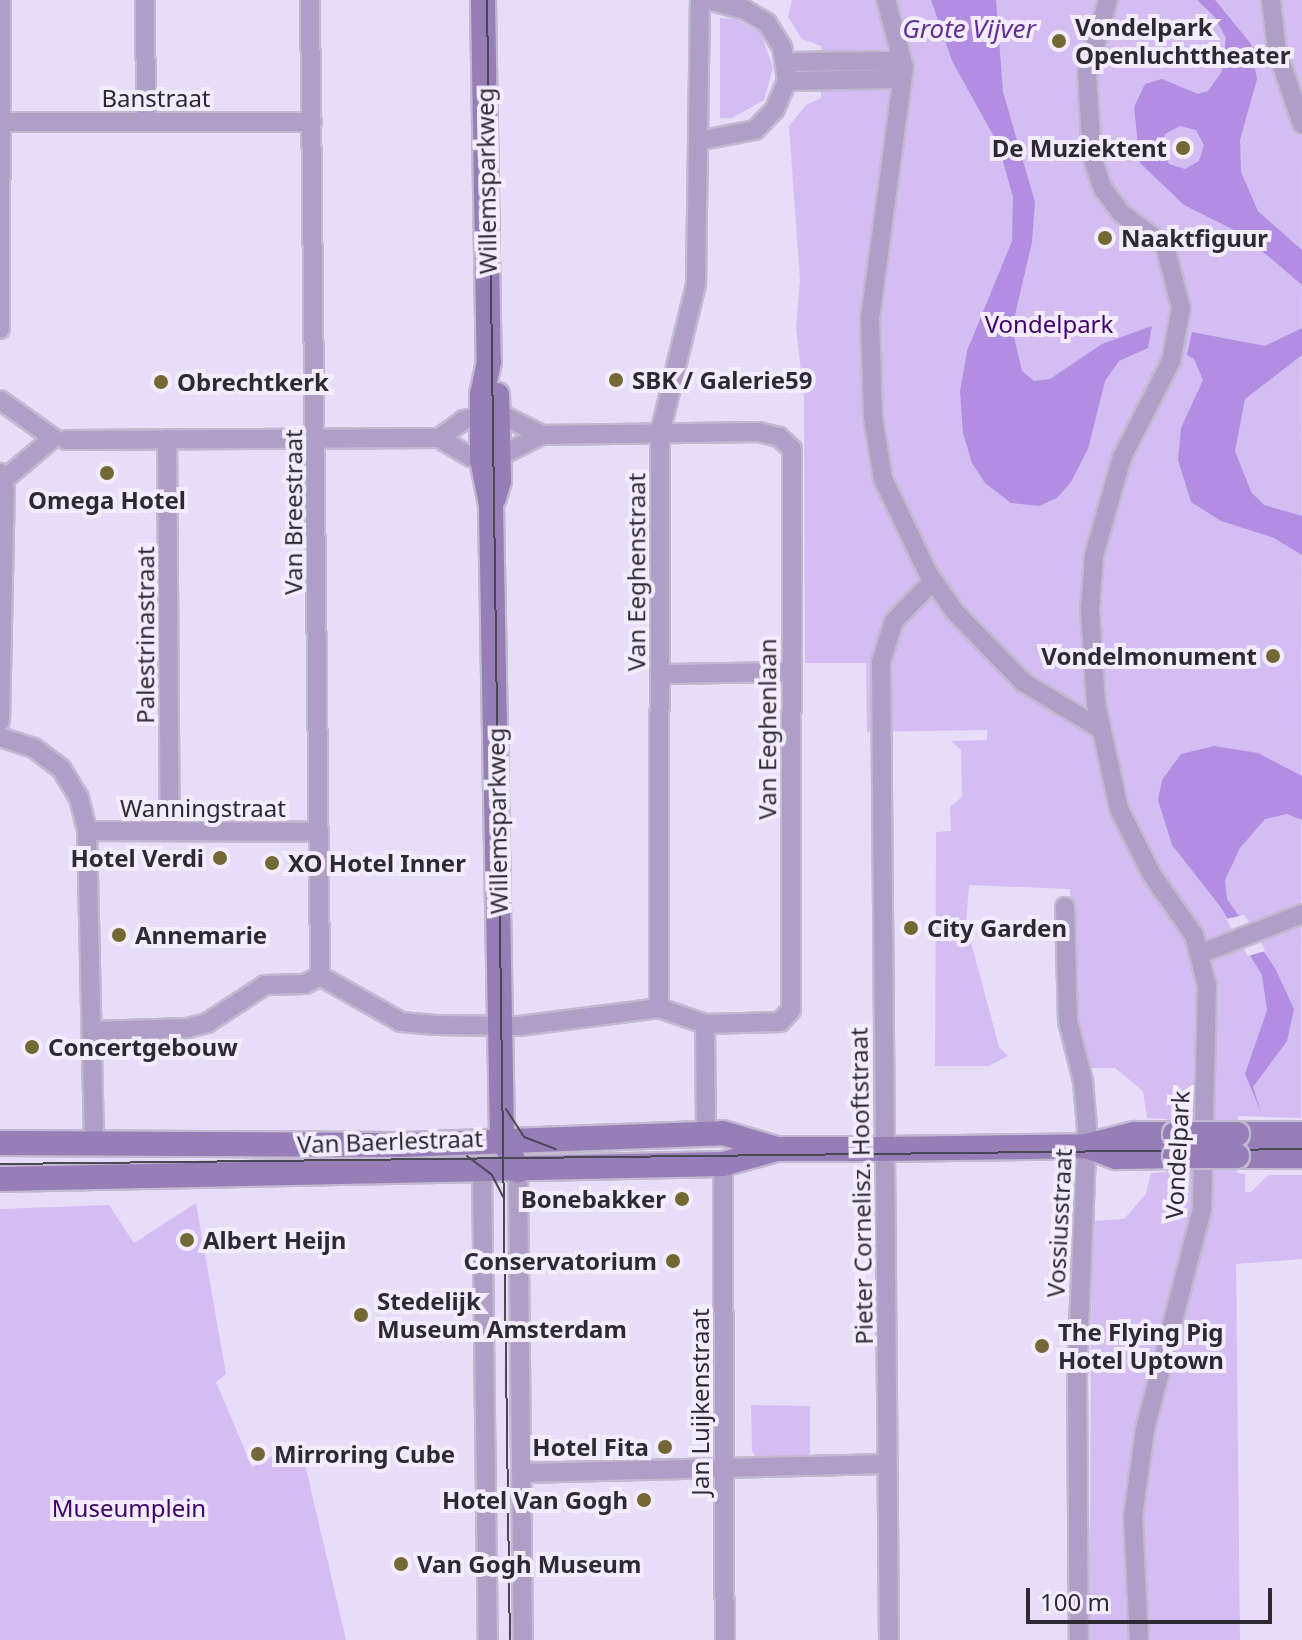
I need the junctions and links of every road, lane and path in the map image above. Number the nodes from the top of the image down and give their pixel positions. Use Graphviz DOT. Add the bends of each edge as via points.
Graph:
graph roads {
  1 [pos="1,0"];
  2 [pos="145,0"];
  3 [pos="310,0"];
  4 [pos="483,0"];
  5 [pos="700,0"];
  6 [pos="708,0"];
  7 [pos="886,0"];
  8 [pos="1108,0"];
  9 [pos="1271,0"];
  10 [pos="904,67"];
  11 [pos="786,72"];
  12 [pos="1,122"];
  13 [pos="146,122"];
  14 [pos="312,122"];
  15 [pos="1302,124"];
  16 [pos="702,140"];
  17 [pos="0,329"];
  18 [pos="0,388"];
  19 [pos="0,400"];
  20 [pos="490,416"];
  21 [pos="660,433"];
  22 [pos="542,435"];
  23 [pos="317,437"];
  24 [pos="439,438"];
  25 [pos="167,439"];
  26 [pos="66,440"];
  27 [pos="490,459"];
  28 [pos="2,483"];
  29 [pos="933,581"];
  30 [pos="791,672"];
  31 [pos="660,674"];
  32 [pos="0,721"];
  33 [pos="1099,728"];
  34 [pos="0,737"];
  35 [pos="87,831"];
  36 [pos="170,831"];
  37 [pos="319,832"];
  38 [pos="1065,907"];
  39 [pos="1302,914"];
  40 [pos="1202,953"];
  41 [pos="320,976"];
  42 [pos="659,1008"];
  43 [pos="705,1024"];
  44 [pos="500,1026"];
  45 [pos="92,1031"];
  46 [pos="706,1134"];
  47 [pos="1302,1134"];
  48 [pos="502,1137"];
  49 [pos="0,1143"];
  50 [pos="94,1144"];
  51 [pos="1237,1145"];
  52 [pos="1087,1146"];
  53 [pos="777,1149"];
  54 [pos="884,1149"];
  55 [pos="1302,1156"];
  56 [pos="723,1164"];
  57 [pos="482,1170"];
  58 [pos="518,1170"];
  59 [pos="0,1179"];
  60 [pos="887,1464"];
  61 [pos="724,1467"];
  62 [pos="521,1473"];
  63 [pos="488,1640"];
  64 [pos="523,1640"];
  65 [pos="725,1640"];
  66 [pos="889,1640"];
  67 [pos="1079,1640"];
  68 [pos="1139,1640"];
  1 -- 12 [label="street"];
  2 -- 13 [label="street"];
  3 -- 14 [label="street, Van Breestraat"];
  4 -- 20 [label="street, Willemsparkweg"];
  5 -- 16 [label="street, Van Eeghenstraat"];
  6 -- 11 [label="street" via="745,10 767,23"];
  7 -- 10 [label="street"];
  8 -- 33 [label="street, Vondelpark" via="1087,74 1092,156 1103,189 1121,213 1165,246 1181,308 1171,361 1118,468 1094,555 1090,610"];
  9 -- 15 [label="street" via="1277,51"];
  10 -- 11 [label="street" via="891,61"];
  10 -- 29 [label="street" via="875,266 871,383 883,479"];
  11 -- 16 [label="street" via="775,109 755,130"];
  12 -- 13 [label="street, Banstraat"];
  12 -- 17 [label="street"];
  13 -- 14 [label="street, Banstraat"];
  14 -- 23 [label="street, Van Breestraat"];
  16 -- 21 [label="street, Van Eeghenstraat" via="696,284"];
  18 -- 26 [label="street"];
  19 -- 28 [label="street" via="53,438"];
  20 -- 22 [label="street"];
  20 -- 24 [label="street" via="446,430"];
  20 -- 27 [label="street, Willemsparkweg"];
  21 -- 22 [label="street"];
  21 -- 30 [label="street, Van Eeghenlaan" via="779,437 792,449"];
  21 -- 31 [label="street, Van Eeghenstraat"];
  22 -- 27 [label="street"];
  23 -- 24 [label="street"];
  23 -- 25 [label="street"];
  23 -- 37 [label="street, Van Breestraat"];
  24 -- 27 [label="street"];
  25 -- 26 [label="street"];
  25 -- 36 [label="street, Palestrinastraat"];
  26 -- 28 [label="street"];
  27 -- 44 [label="street, Willemsparkweg"];
  28 -- 32 [label="street"];
  29 -- 33 [label="street" via="1000,662"];
  29 -- 54 [label="street, Pieter Cornelisz. Hooftstraat" via="906,603 886,639 880,731"];
  30 -- 31 [label="street"];
  30 -- 43 [label="street, Van Eeghenlaan" via="791,1010 780,1022"];
  31 -- 42 [label="street, Van Eeghenstraat"];
  33 -- 40 [label="street, Vondelpark" via="1119,809 1152,875"];
  34 -- 35 [label="street" via="34,748 61,768 79,798"];
  35 -- 36 [label="street, Wanningstraat"];
  35 -- 45 [label="street"];
  36 -- 37 [label="street, Wanningstraat"];
  37 -- 41 [label="street, Van Breestraat"];
  38 -- 52 [label="street, Vossiusstraat" via="1068,1021 1083,1081"];
  39 -- 40 [label="street"];
  40 -- 68 [label="street, Vondelpark" via="1207,986 1205,1179 1196,1237 1139,1459 1133,1517"];
  41 -- 44 [label="street" via="401,1022"];
  41 -- 45 [label="street" via="305,984 265,985 207,1023 188,1028"];
  42 -- 43 [label="street"];
  42 -- 44 [label="street"];
  43 -- 46 [label="street"];
  44 -- 48 [label="street, Willemsparkweg"];
  45 -- 50 [label="street"];
  46 -- 48 [label="street, Van Baerlestraat"];
  46 -- 53 [label="street, Van Baerlestraat" via="723,1133"];
  47 -- 51 [label="street"];
  48 -- 50 [label="street, Van Baerlestraat" via="403,1145"];
  48 -- 57 [label="street"];
  48 -- 58 [label="street"];
  49 -- 50 [label="street, Van Baerlestraat"];
  51 -- 52 [label="street, Van Baerlestraat, bridge" via="1175,1145 1134,1134"];
  51 -- 55 [label="street"];
  52 -- 54 [label="street, Van Baerlestraat"];
  52 -- 67 [label="street, Vossiusstraat" via="1077,1376"];
  53 -- 54 [label="street, Van Baerlestraat"];
  53 -- 56 [label="street, Van Baerlestraat"];
  54 -- 60 [label="street, Pieter Cornelisz. Hooftstraat"];
  56 -- 58 [label="street, Van Baerlestraat"];
  56 -- 61 [label="street, Jan Luijkenstraat"];
  57 -- 58 [label="street, Van Baerlestraat"];
  57 -- 59 [label="street, Van Baerlestraat"];
  57 -- 63 [label="street"];
  58 -- 62 [label="street"];
  60 -- 61 [label="street"];
  60 -- 66 [label="street, Pieter Cornelisz. Hooftstraat"];
  61 -- 62 [label="street"];
  61 -- 65 [label="street, Jan Luijkenstraat"];
  62 -- 64 [label="street"];
}
